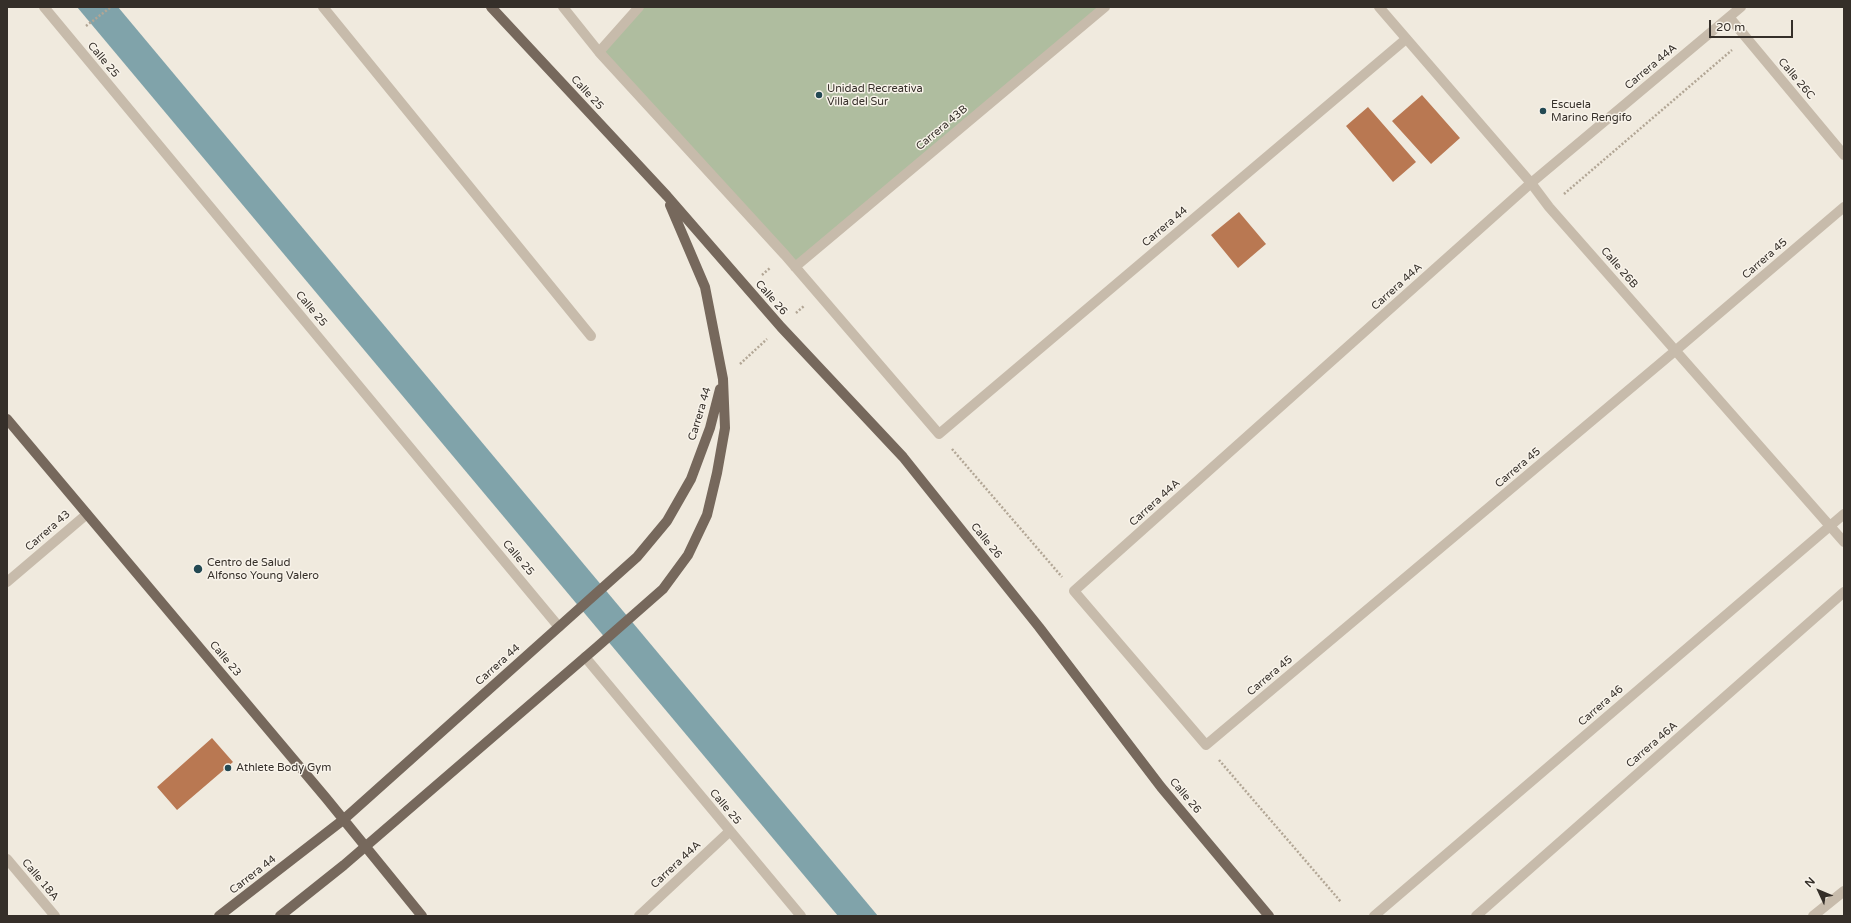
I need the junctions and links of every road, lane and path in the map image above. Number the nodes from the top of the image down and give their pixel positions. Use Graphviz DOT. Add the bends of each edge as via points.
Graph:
graph roads {
  1 [pos="44,7"];
  2 [pos="111,7"];
  3 [pos="323,7"];
  4 [pos="491,7"];
  5 [pos="563,7"];
  6 [pos="639,7"];
  7 [pos="1105,7"];
  8 [pos="1379,7"];
  9 [pos="1741,7"];
  10 [pos="1729,17"];
  11 [pos="87,25"];
  12 [pos="1746,38"];
  13 [pos="1406,39"];
  14 [pos="598,52"];
  15 [pos="1844,155"];
  16 [pos="1531,183"];
  17 [pos="667,196"];
  18 [pos="1844,207"];
  19 [pos="1549,208"];
  20 [pos="785,255"];
  21 [pos="795,267"];
  22 [pos="747,288"];
  23 [pos="818,294"];
  24 [pos="781,327"];
  25 [pos="591,336"];
  26 [pos="1676,351"];
  27 [pos="723,380"];
  28 [pos="7,419"];
  29 [pos="939,434"];
  30 [pos="87,514"];
  31 [pos="1844,514"];
  32 [pos="1830,526"];
  33 [pos="1844,542"];
  34 [pos="7,582"];
  35 [pos="1074,591"];
  36 [pos="1844,592"];
  37 [pos="559,627"];
  38 [pos="585,657"];
  39 [pos="1206,745"];
  40 [pos="343,820"];
  41 [pos="730,831"];
  42 [pos="365,847"];
  43 [pos="7,859"];
  44 [pos="1844,891"];
  45 [pos="1341,902"];
  46 [pos="55,916"];
  47 [pos="219,916"];
  48 [pos="280,916"];
  49 [pos="422,916"];
  50 [pos="639,916"];
  51 [pos="801,916"];
  52 [pos="1269,916"];
  53 [pos="1374,916"];
  54 [pos="1476,916"];
  55 [pos="1813,916"];
  1 -- 37 [label="street, Calle 25"];
  2 -- 11 [label="path"];
  3 -- 25 [label="street"];
  4 -- 17 [label="main road, Calle 25"];
  5 -- 14 [label="street"];
  6 -- 14 [label="street"];
  7 -- 21 [label="street, Carrera 43B"];
  8 -- 13 [label="street, Calle 26B"];
  9 -- 10 [label="street, Carrera 44A"];
  10 -- 12 [label="street, Calle 26C"];
  10 -- 16 [label="street, Carrera 44A"];
  12 -- 15 [label="street, Calle 26C"];
  12 -- 19 [label="path"];
  13 -- 16 [label="street, Calle 26B"];
  13 -- 29 [label="street, Carrera 44"];
  14 -- 20 [label="street"];
  16 -- 19 [label="street, Calle 26B"];
  16 -- 35 [label="street, Carrera 44A"];
  17 -- 22 [label="main road, Calle 26"];
  17 -- 27 [label="main road, Carrera 44" via="705,288"];
  18 -- 26 [label="street, Carrera 45"];
  19 -- 26 [label="street, Calle 26B"];
  20 -- 21 [label="street"];
  20 -- 22 [label="path"];
  21 -- 23 [label="street"];
  22 -- 24 [label="main road, Calle 26"];
  23 -- 24 [label="path"];
  23 -- 29 [label="street"];
  24 -- 27 [label="path"];
  24 -- 52 [label="main road, Calle 26" via="903,457 1039,627 1161,787"];
  26 -- 32 [label="street, Calle 26B"];
  26 -- 39 [label="street, Carrera 45"];
  27 -- 37 [label="main road, Carrera 44" via="710,428 691,479 667,520 637,557"];
  27 -- 38 [label="main road, Carrera 44" via="725,428 717,473 707,515 688,554 662,589"];
  28 -- 30 [label="main road, Calle 23"];
  29 -- 35 [label="path"];
  30 -- 34 [label="street, Carrera 43"];
  30 -- 40 [label="main road, Calle 23"];
  31 -- 32 [label="street, Carrera 46"];
  32 -- 33 [label="street, Calle 26B"];
  32 -- 53 [label="street, Carrera 46"];
  35 -- 39 [label="street"];
  36 -- 54 [label="street, Carrera 46A"];
  37 -- 40 [label="main road, Carrera 44"];
  38 -- 41 [label="street, Calle 25"];
  38 -- 42 [label="main road, Carrera 44"];
  39 -- 45 [label="path"];
  40 -- 42 [label="main road, Calle 23"];
  40 -- 47 [label="main road, Carrera 44"];
  41 -- 50 [label="street, Carrera 44A"];
  41 -- 51 [label="street, Calle 25"];
  42 -- 48 [label="main road, Carrera 44"];
  42 -- 49 [label="main road, Calle 23"];
  43 -- 46 [label="street, Calle 18A"];
  44 -- 55 [label="street"];
}
